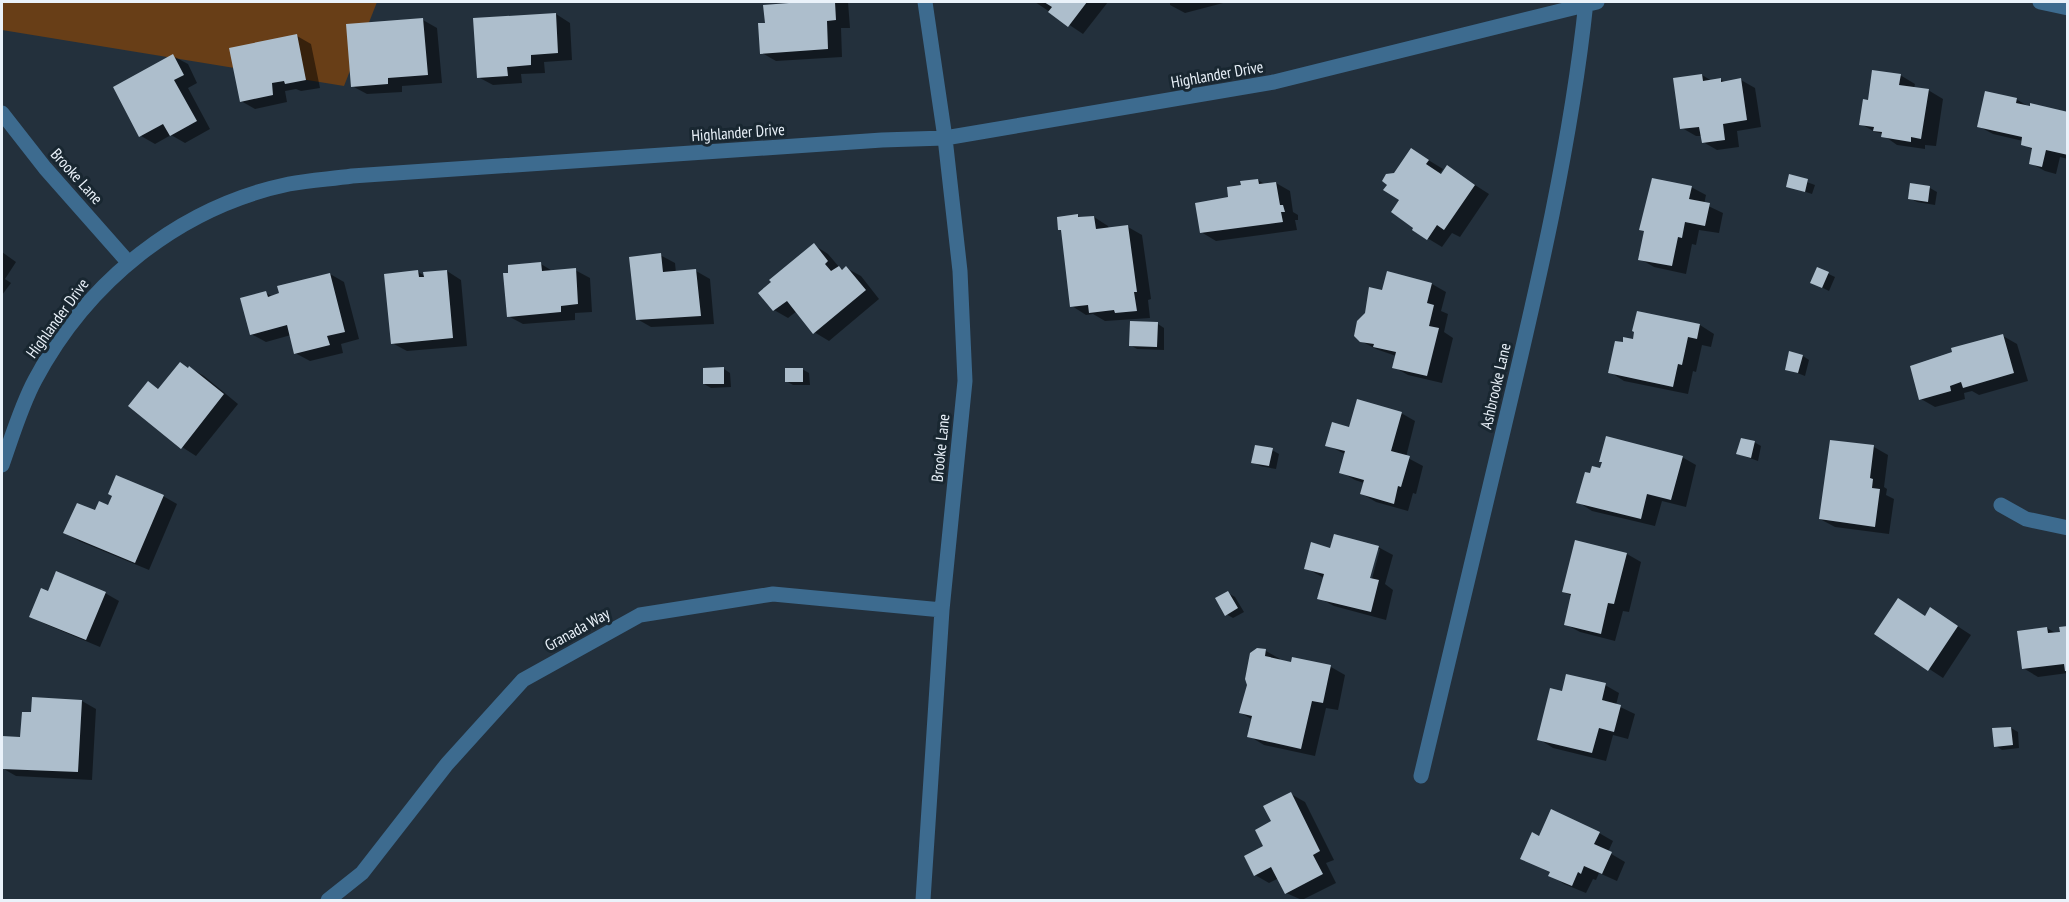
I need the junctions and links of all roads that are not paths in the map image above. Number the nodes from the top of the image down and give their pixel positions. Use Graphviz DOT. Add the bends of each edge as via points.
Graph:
graph roads {
  1 [pos="924,2"];
  2 [pos="1590,2"];
  3 [pos="2040,2"];
  4 [pos="2067,8"];
  5 [pos="2,112"];
  6 [pos="945,138"];
  7 [pos="128,262"];
  8 [pos="2,465"];
  9 [pos="2001,506"];
  10 [pos="2067,528"];
  11 [pos="942,610"];
  12 [pos="1421,776"];
  13 [pos="328,900"];
  14 [pos="923,900"];
  1 -- 6 [label="street, Brooke Lane"];
  2 -- 6 [label="street, Highlander Drive" via="1274,82"];
  2 -- 12 [label="street, Ashbrooke Lane" via="1563,169"];
  3 -- 4 [label="street"];
  5 -- 7 [label="street, Brooke Lane" via="45,168"];
  6 -- 7 [label="street, Highlander Drive" via="352,176 289,184 234,201 184,224"];
  6 -- 11 [label="street, Brooke Lane" via="960,271 965,381"];
  7 -- 8 [label="street, Highlander Drive" via="102,286 45,361 33,382"];
  9 -- 10 [label="street" via="2026,519"];
  11 -- 13 [label="street, Granada Way" via="773,594 640,615 523,680 447,764 362,873"];
  11 -- 14 [label="street, Brooke Lane"];
}
